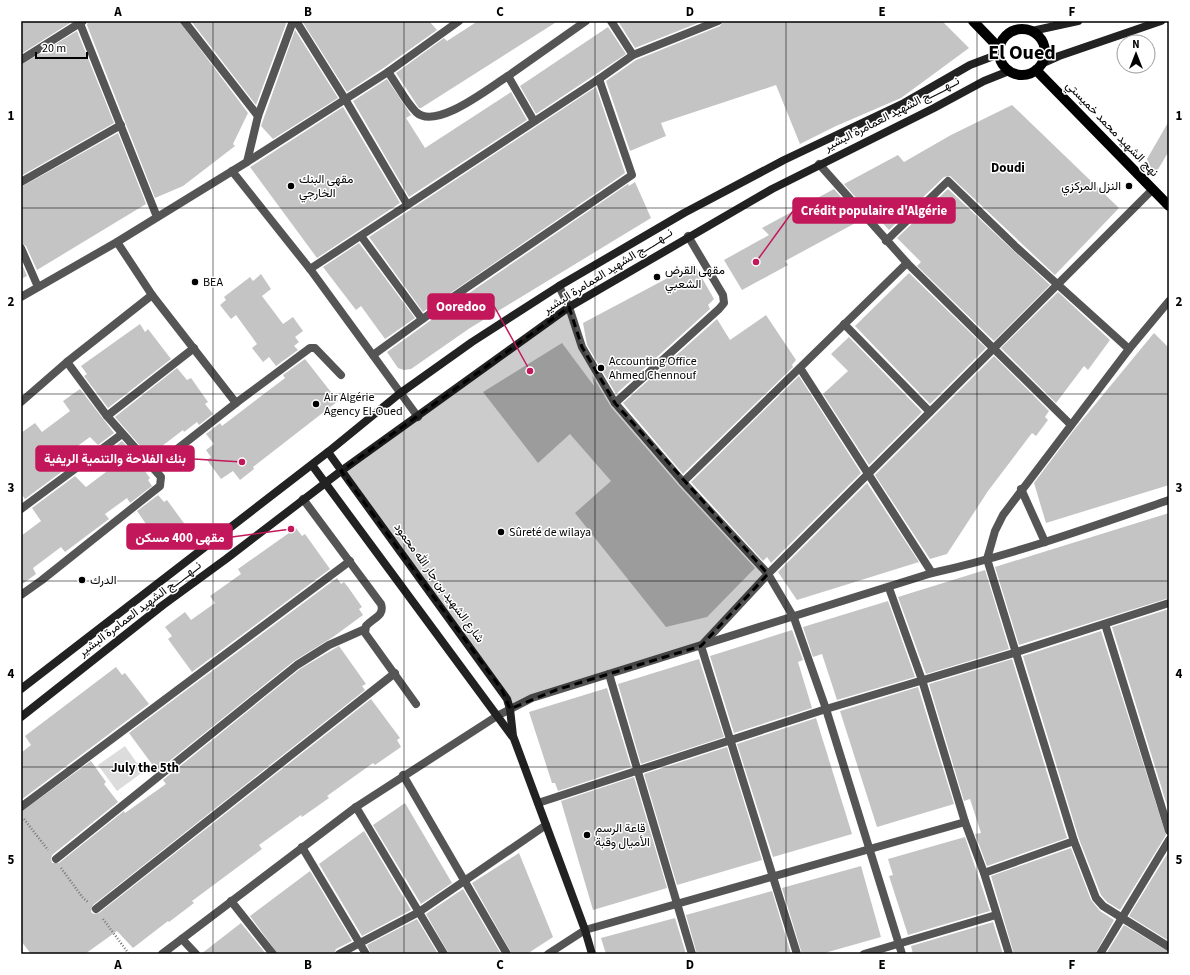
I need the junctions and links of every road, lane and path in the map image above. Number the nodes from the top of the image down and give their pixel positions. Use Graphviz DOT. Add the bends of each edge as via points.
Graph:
graph roads {
  1 [pos="184,21"];
  2 [pos="294,21"];
  3 [pos="444,21"];
  4 [pos="459,21"];
  5 [pos="586,21"];
  6 [pos="611,21"];
  7 [pos="718,21"];
  8 [pos="973,21"];
  9 [pos="1015,21"];
  10 [pos="1078,21"];
  11 [pos="1160,21"];
  12 [pos="81,22"];
  13 [pos="576,24"];
  14 [pos="450,28"];
  15 [pos="1028,30"];
  16 [pos="999,51"];
  17 [pos="633,55"];
  18 [pos="21,60"];
  19 [pos="1039,67"];
  20 [pos="1009,71"];
  21 [pos="388,72"];
  22 [pos="508,76"];
  23 [pos="599,80"];
  24 [pos="345,99"];
  25 [pos="258,116"];
  26 [pos="534,122"];
  27 [pos="121,125"];
  28 [pos="247,162"];
  29 [pos="819,164"];
  30 [pos="232,171"];
  31 [pos="21,182"];
  32 [pos="1153,189"];
  33 [pos="407,204"];
  34 [pos="1169,206"];
  35 [pos="157,217"];
  36 [pos="361,236"];
  37 [pos="688,236"];
  38 [pos="886,241"];
  39 [pos="117,242"];
  40 [pos="21,248"];
  41 [pos="907,263"];
  42 [pos="310,269"];
  43 [pos="1058,284"];
  44 [pos="559,286"];
  45 [pos="38,287"];
  46 [pos="152,295"];
  47 [pos="21,298"];
  48 [pos="1169,301"];
  49 [pos="569,307"];
  50 [pos="422,319"];
  51 [pos="844,324"];
  52 [pos="194,348"];
  53 [pos="994,348"];
  54 [pos="1129,349"];
  55 [pos="373,355"];
  56 [pos="67,362"];
  57 [pos="800,368"];
  58 [pos="341,375"];
  59 [pos="399,394"];
  60 [pos="21,402"];
  61 [pos="236,402"];
  62 [pos="615,402"];
  63 [pos="930,412"];
  64 [pos="107,416"];
  65 [pos="418,417"];
  66 [pos="1071,425"];
  67 [pos="122,434"];
  68 [pos="328,452"];
  69 [pos="312,465"];
  70 [pos="153,468"];
  71 [pos="341,470"];
  72 [pos="869,473"];
  73 [pos="683,482"];
  74 [pos="325,483"];
  75 [pos="1021,489"];
  76 [pos="304,499"];
  77 [pos="1169,500"];
  78 [pos="21,509"];
  79 [pos="1045,542"];
  80 [pos="987,559"];
  81 [pos="350,561"];
  82 [pos="932,573"];
  83 [pos="768,574"];
  84 [pos="889,588"];
  85 [pos="21,595"];
  86 [pos="1169,603"];
  87 [pos="794,618"];
  88 [pos="1105,624"];
  89 [pos="365,629"];
  90 [pos="701,646"];
  91 [pos="1017,652"];
  92 [pos="395,673"];
  93 [pos="609,674"];
  94 [pos="922,680"];
  95 [pos="21,689"];
  96 [pos="416,704"];
  97 [pos="510,709"];
  98 [pos="826,709"];
  99 [pos="497,716"];
  100 [pos="21,717"];
  101 [pos="513,736"];
  102 [pos="730,740"];
  103 [pos="638,770"];
  104 [pos="403,775"];
  105 [pos="538,803"];
  106 [pos="21,806"];
  107 [pos="356,807"];
  108 [pos="21,815"];
  109 [pos="965,822"];
  110 [pos="546,825"];
  111 [pos="1169,831"];
  112 [pos="1169,840"];
  113 [pos="1074,841"];
  114 [pos="302,847"];
  115 [pos="869,849"];
  116 [pos="56,859"];
  117 [pos="984,873"];
  118 [pos="772,876"];
  119 [pos="464,881"];
  120 [pos="230,901"];
  121 [pos="677,903"];
  122 [pos="96,909"];
  123 [pos="418,912"];
  124 [pos="996,915"];
  125 [pos="1123,918"];
  126 [pos="584,930"];
  127 [pos="182,939"];
  128 [pos="360,943"];
  129 [pos="900,944"];
  130 [pos="1169,947"];
  131 [pos="129,954"];
  132 [pos="162,954"];
  133 [pos="196,954"];
  134 [pos="273,954"];
  135 [pos="339,954"];
  136 [pos="366,954"];
  137 [pos="444,954"];
  138 [pos="507,954"];
  139 [pos="548,954"];
  140 [pos="592,954"];
  141 [pos="692,954"];
  142 [pos="797,954"];
  143 [pos="864,954"];
  144 [pos="902,954"];
  145 [pos="1009,954"];
  146 [pos="1100,954"];
  1 -- 25 [label="street"];
  2 -- 24 [label="street"];
  2 -- 25 [label="street"];
  3 -- 14 [label="street"];
  4 -- 14 [label="street"];
  5 -- 13 [label="street"];
  6 -- 17 [label="street"];
  7 -- 17 [label="street"];
  8 -- 16 [label="main road"];
  9 -- 15 [label="main road"];
  10 -- 15 [label="main road"];
  11 -- 19 [label="main road" via="1059,56"];
  12 -- 18 [label="street"];
  12 -- 27 [label="street"];
  13 -- 22 [label="street"];
  14 -- 21 [label="street"];
  15 -- 16 [label="main road" via="1008,33 1002,40"];
  15 -- 19 [label="main road" via="1043,42 1045,50"];
  16 -- 20 [label="main road" via="1000,61"];
  16 -- 44 [label="main road, نــهـــــج الشهيد العمامرة البشير" via="904,103 784,160 684,213"];
  17 -- 23 [label="street"];
  19 -- 20 [label="main road" via="1023,75"];
  19 -- 32 [label="main road, نهج الشهيد محمد خميستي"];
  20 -- 29 [label="main road, نــهـــــج الشهيد العمامرة البشير" via="984,81"];
  21 -- 22 [label="street" via="416,112 434,117 441,116 472,99"];
  21 -- 24 [label="street"];
  22 -- 26 [label="street"];
  23 -- 26 [label="street"];
  23 -- 50 [label="street" via="632,175"];
  24 -- 28 [label="street"];
  24 -- 33 [label="street"];
  25 -- 28 [label="street"];
  26 -- 33 [label="street"];
  27 -- 31 [label="street"];
  27 -- 35 [label="street"];
  28 -- 30 [label="street"];
  29 -- 37 [label="main road, نــهـــــج الشهيد العمامرة البشير"];
  29 -- 38 [label="street"];
  30 -- 35 [label="street"];
  30 -- 42 [label="street"];
  32 -- 34 [label="main road, نهج الشهيد محمد خميستي"];
  32 -- 43 [label="street"];
  33 -- 36 [label="street"];
  35 -- 39 [label="street"];
  36 -- 42 [label="street"];
  36 -- 50 [label="street"];
  37 -- 49 [label="main road, نــهـــــج الشهيد العمامرة البشير"];
  37 -- 62 [label="street" via="723,295 724,303"];
  38 -- 41 [label="street"];
  38 -- 43 [label="street" via="948,181"];
  39 -- 45 [label="street"];
  39 -- 46 [label="street"];
  40 -- 45 [label="street"];
  41 -- 51 [label="street"];
  41 -- 53 [label="street"];
  42 -- 55 [label="street"];
  43 -- 53 [label="street"];
  43 -- 54 [label="street"];
  44 -- 49 [label="street"];
  44 -- 59 [label="main road, نــهـــــج الشهيد العمامرة البشير" via="472,342"];
  45 -- 47 [label="street"];
  46 -- 52 [label="street"];
  46 -- 56 [label="street"];
  48 -- 54 [label="street"];
  49 -- 62 [label="street" via="582,347"];
  49 -- 65 [label="main road, نــهـــــج الشهيد العمامرة البشير"];
  50 -- 55 [label="street"];
  51 -- 57 [label="street"];
  51 -- 63 [label="street"];
  52 -- 61 [label="street"];
  52 -- 64 [label="street"];
  53 -- 63 [label="street"];
  53 -- 66 [label="street"];
  54 -- 66 [label="street"];
  55 -- 59 [label="street"];
  56 -- 60 [label="street"];
  56 -- 64 [label="street"];
  57 -- 72 [label="street"];
  57 -- 73 [label="street"];
  58 -- 61 [label="street" via="313,347"];
  59 -- 65 [label="street"];
  59 -- 68 [label="main road, نــهـــــج الشهيد العمامرة البشير"];
  61 -- 70 [label="street"];
  62 -- 73 [label="street"];
  63 -- 72 [label="street"];
  64 -- 67 [label="street"];
  65 -- 71 [label="main road, نــهـــــج الشهيد العمامرة البشير"];
  66 -- 75 [label="street"];
  67 -- 70 [label="street"];
  67 -- 78 [label="street"];
  68 -- 69 [label="main road, نــهـــــج الشهيد العمامرة البشير"];
  68 -- 71 [label="main road, شارع الشهيد بن جار الله محمود"];
  69 -- 74 [label="main road, شارع الشهيد بن جار الله محمود"];
  69 -- 95 [label="main road, نــهـــــج الشهيد العمامرة البشير"];
  70 -- 85 [label="street" via="161,477 160,486"];
  71 -- 74 [label="main road, نــهـــــج الشهيد العمامرة البشير"];
  71 -- 97 [label="main road, شارع الشهيد بن جار الله محمود" via="502,690"];
  72 -- 82 [label="street"];
  72 -- 83 [label="street"];
  73 -- 83 [label="street"];
  74 -- 76 [label="main road, نــهـــــج الشهيد العمامرة البشير"];
  74 -- 99 [label="main road, شارع الشهيد بن جار الله محمود"];
  75 -- 79 [label="street"];
  75 -- 80 [label="street" via="995,531"];
  76 -- 81 [label="street"];
  76 -- 100 [label="main road, نــهـــــج الشهيد العمامرة البشير" via="163,605"];
  77 -- 79 [label="street"];
  79 -- 80 [label="street"];
  80 -- 82 [label="street"];
  80 -- 91 [label="street"];
  81 -- 89 [label="street" via="379,600 382,608 380,616"];
  81 -- 106 [label="street"];
  82 -- 84 [label="street"];
  83 -- 87 [label="street"];
  83 -- 90 [label="street"];
  84 -- 87 [label="street"];
  84 -- 94 [label="street"];
  86 -- 88 [label="street"];
  87 -- 90 [label="street"];
  87 -- 98 [label="street"];
  88 -- 91 [label="street"];
  88 -- 111 [label="street"];
  89 -- 92 [label="street" via="367,636"];
  89 -- 116 [label="street" via="330,645 297,665"];
  90 -- 93 [label="street"];
  90 -- 102 [label="street"];
  91 -- 94 [label="street"];
  91 -- 113 [label="street"];
  92 -- 96 [label="street"];
  92 -- 122 [label="street"];
  93 -- 97 [label="street" via="538,696"];
  93 -- 103 [label="street"];
  94 -- 98 [label="street"];
  94 -- 109 [label="street"];
  97 -- 99 [label="street"];
  97 -- 101 [label="main road, شارع الشهيد بن جار الله محمود"];
  98 -- 102 [label="street"];
  98 -- 115 [label="street"];
  99 -- 101 [label="main road, شارع الشهيد بن جار الله محمود"];
  99 -- 104 [label="street"];
  101 -- 105 [label="main road, شارع الشهيد بن جار الله محمود"];
  102 -- 103 [label="street"];
  102 -- 118 [label="street"];
  103 -- 105 [label="street"];
  103 -- 121 [label="street"];
  104 -- 107 [label="street"];
  104 -- 119 [label="street"];
  105 -- 110 [label="main road, شارع الشهيد بن جار الله محمود"];
  107 -- 114 [label="street"];
  107 -- 123 [label="street"];
  108 -- 116 [label="path"];
  109 -- 115 [label="street"];
  109 -- 117 [label="street"];
  110 -- 119 [label="street"];
  110 -- 126 [label="main road, شارع الشهيد بن جار الله محمود"];
  112 -- 125 [label="street"];
  113 -- 117 [label="street"];
  113 -- 125 [label="street" via="1096,898 1103,906"];
  114 -- 120 [label="street"];
  114 -- 128 [label="street"];
  115 -- 118 [label="street"];
  115 -- 129 [label="street"];
  116 -- 122 [label="path" via="83,898"];
  117 -- 124 [label="street"];
  118 -- 121 [label="street"];
  118 -- 142 [label="street"];
  119 -- 123 [label="street"];
  119 -- 138 [label="street"];
  120 -- 127 [label="street"];
  120 -- 134 [label="street"];
  121 -- 126 [label="street"];
  121 -- 141 [label="street"];
  122 -- 131 [label="path"];
  123 -- 128 [label="street"];
  123 -- 137 [label="street"];
  124 -- 129 [label="street"];
  124 -- 145 [label="street"];
  125 -- 130 [label="street"];
  125 -- 146 [label="street"];
  126 -- 139 [label="street"];
  126 -- 140 [label="main road, شارع الشهيد بن جار الله محمود"];
  127 -- 132 [label="street"];
  127 -- 133 [label="street"];
  128 -- 135 [label="street"];
  128 -- 136 [label="street"];
  129 -- 143 [label="street"];
  129 -- 144 [label="street"];
}
